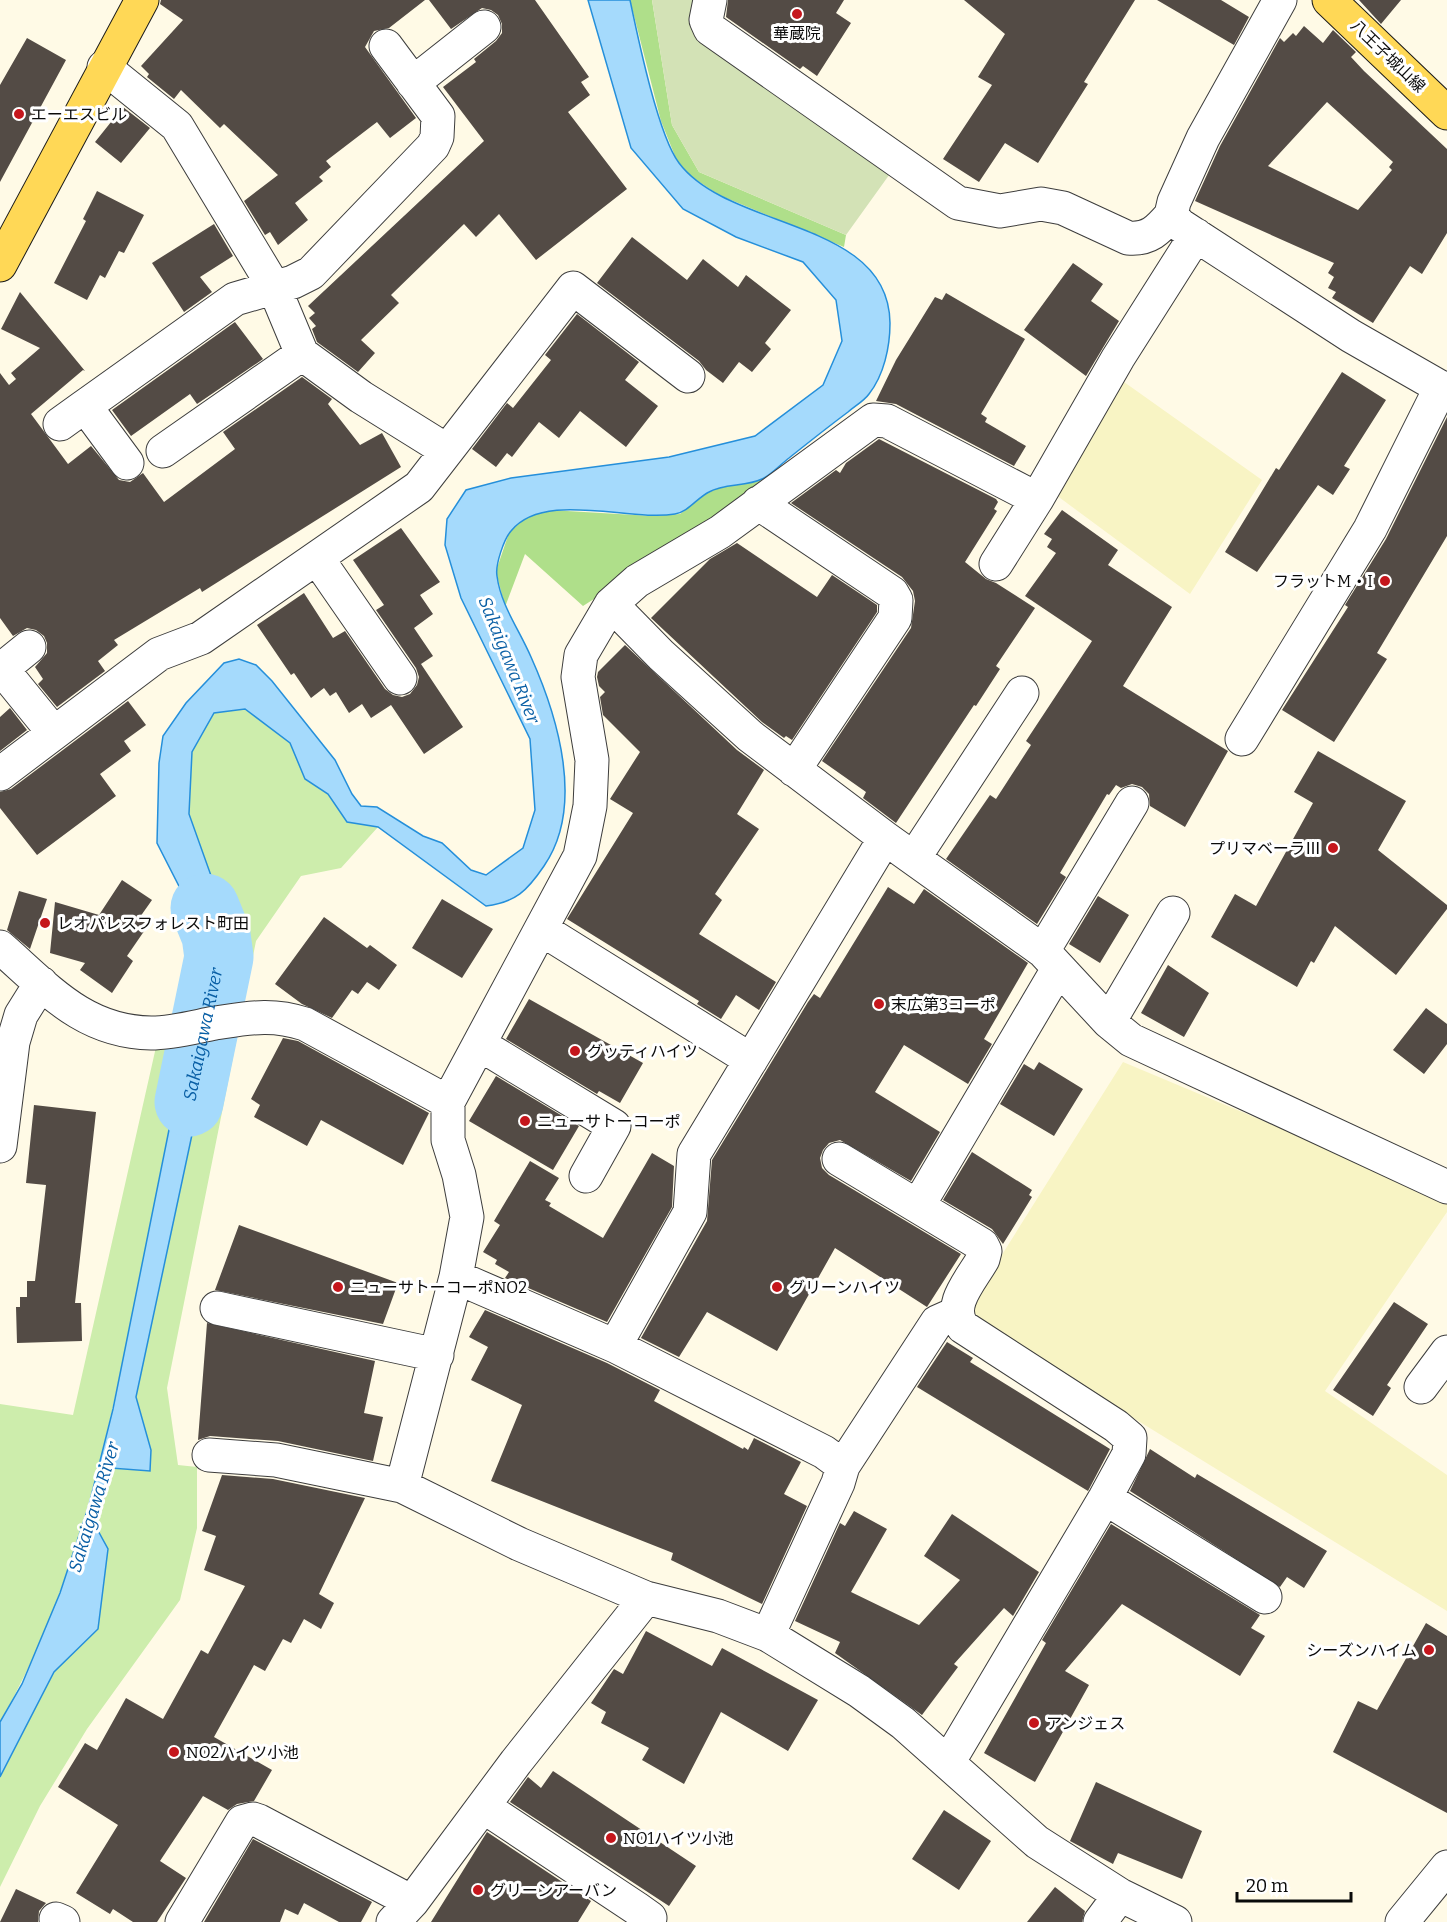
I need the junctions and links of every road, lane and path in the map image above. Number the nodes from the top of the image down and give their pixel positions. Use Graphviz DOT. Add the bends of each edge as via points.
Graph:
graph roads {
  1 [pos="142,0"];
  2 [pos="710,0"];
  3 [pos="1280,0"];
  4 [pos="1329,0"];
  5 [pos="484,27"];
  6 [pos="386,46"];
  7 [pos="104,68"];
  8 [pos="413,83"];
  9 [pos="1447,113"];
  10 [pos="1183,225"];
  11 [pos="0,265"];
  12 [pos="274,287"];
  13 [pos="302,354"];
  14 [pos="688,376"];
  15 [pos="1444,389"];
  16 [pos="446,450"];
  17 [pos="164,451"];
  18 [pos="127,463"];
  19 [pos="1037,499"];
  20 [pos="758,503"];
  21 [pos="318,558"];
  22 [pos="996,564"];
  23 [pos="611,604"];
  24 [pos="29,647"];
  25 [pos="400,678"];
  26 [pos="1022,693"];
  27 [pos="54,733"];
  28 [pos="1242,740"];
  29 [pos="794,771"];
  30 [pos="0,774"];
  31 [pos="1132,803"];
  32 [pos="885,838"];
  33 [pos="914,858"];
  34 [pos="1173,913"];
  35 [pos="541,929"];
  36 [pos="0,947"];
  37 [pos="1050,960"];
  38 [pos="41,983"];
  39 [pos="1109,1022"];
  40 [pos="479,1044"];
  41 [pos="752,1060"];
  42 [pos="448,1101"];
  43 [pos="0,1146"];
  44 [pos="839,1159"];
  45 [pos="586,1176"];
  46 [pos="1447,1187"];
  47 [pos="918,1206"];
  48 [pos="456,1276"];
  49 [pos="217,1308"];
  50 [pos="956,1314"];
  51 [pos="615,1346"];
  52 [pos="1447,1352"];
  53 [pos="437,1355"];
  54 [pos="1421,1387"];
  55 [pos="209,1455"];
  56 [pos="843,1466"];
  57 [pos="402,1486"];
  58 [pos="1105,1498"];
  59 [pos="646,1598"];
  60 [pos="1264,1598"];
  61 [pos="768,1635"];
  62 [pos="949,1761"];
  63 [pos="484,1807"];
  64 [pos="1447,1867"];
  65 [pos="1120,1895"];
  66 [pos="403,1912"];
  67 [pos="651,1921"];
  68 [pos="182,1922"];
  69 [pos="1100,1922"];
  70 [pos="1175,1922"];
  71 [pos="1402,1922"];
  1 -- 7 [label="main road"];
  2 -- 10 [label="street" via="706,20 710,29 958,203 1000,211 1041,204 1063,208 1136,239"];
  3 -- 10 [label="street" via="1203,138 1171,208"];
  4 -- 9 [label="main road, 八王子城山線"];
  5 -- 8 [label="street"];
  6 -- 8 [label="street"];
  7 -- 11 [label="main road"];
  7 -- 12 [label="street" via="177,126"];
  8 -- 12 [label="street" via="438,116 433,146 311,273"];
  10 -- 15 [label="street" via="1351,336"];
  10 -- 19 [label="street" via="1118,358"];
  12 -- 13 [label="street"];
  12 -- 18 [label="street" via="235,299 72,415"];
  13 -- 16 [label="street" via="361,397"];
  13 -- 17 [label="street"];
  14 -- 16 [label="street" via="573,288"];
  15 -- 28 [label="street" via="1370,529"];
  16 -- 21 [label="street" via="419,487"];
  19 -- 20 [label="street" via="881,419 873,420"];
  19 -- 22 [label="street"];
  20 -- 23 [label="street" via="720,532 637,581"];
  20 -- 29 [label="street" via="892,593 896,600 895,618"];
  21 -- 25 [label="street"];
  21 -- 27 [label="street" via="201,638 159,654"];
  23 -- 29 [label="street" via="661,655"];
  23 -- 35 [label="street" via="581,655 582,713 592,760 590,806 580,856"];
  24 -- 27 [label="street" via="2,669"];
  26 -- 33 [label="street"];
  27 -- 30 [label="street"];
  29 -- 32 [label="street"];
  31 -- 37 [label="street"];
  32 -- 33 [label="street"];
  32 -- 41 [label="street"];
  33 -- 37 [label="street"];
  34 -- 39 [label="street"];
  35 -- 40 [label="street"];
  35 -- 41 [label="street"];
  36 -- 38 [label="street"];
  37 -- 39 [label="street"];
  37 -- 47 [label="street"];
  38 -- 42 [label="street" via="81,1016 114,1028 162,1032 282,1016 305,1024"];
  38 -- 43 [label="street" via="21,1015 13,1042"];
  39 -- 46 [label="street" via="1131,1040"];
  40 -- 42 [label="street"];
  40 -- 45 [label="street" via="615,1126"];
  41 -- 51 [label="street" via="694,1154 690,1212"];
  42 -- 48 [label="street" via="448,1140 467,1217"];
  44 -- 47 [label="street"];
  47 -- 50 [label="street" via="982,1245 985,1251"];
  48 -- 51 [label="street"];
  48 -- 53 [label="street"];
  49 -- 53 [label="street"];
  50 -- 56 [label="street" via="936,1322"];
  50 -- 58 [label="street" via="963,1327 1130,1438 1129,1454"];
  51 -- 56 [label="street" via="824,1452"];
  52 -- 54 [label="street"];
  53 -- 57 [label="street"];
  55 -- 57 [label="street" via="276,1460"];
  56 -- 61 [label="street"];
  57 -- 59 [label="street" via="519,1544"];
  58 -- 60 [label="street"];
  58 -- 62 [label="street"];
  59 -- 61 [label="street" via="718,1616"];
  59 -- 63 [label="street"];
  61 -- 62 [label="street" via="859,1691"];
  62 -- 65 [label="street" via="1037,1842"];
  63 -- 66 [label="street"];
  63 -- 67 [label="street"];
  64 -- 71 [label="street"];
  65 -- 69 [label="street"];
  65 -- 70 [label="street"];
  66 -- 68 [label="street" via="259,1821 247,1819"];
}
